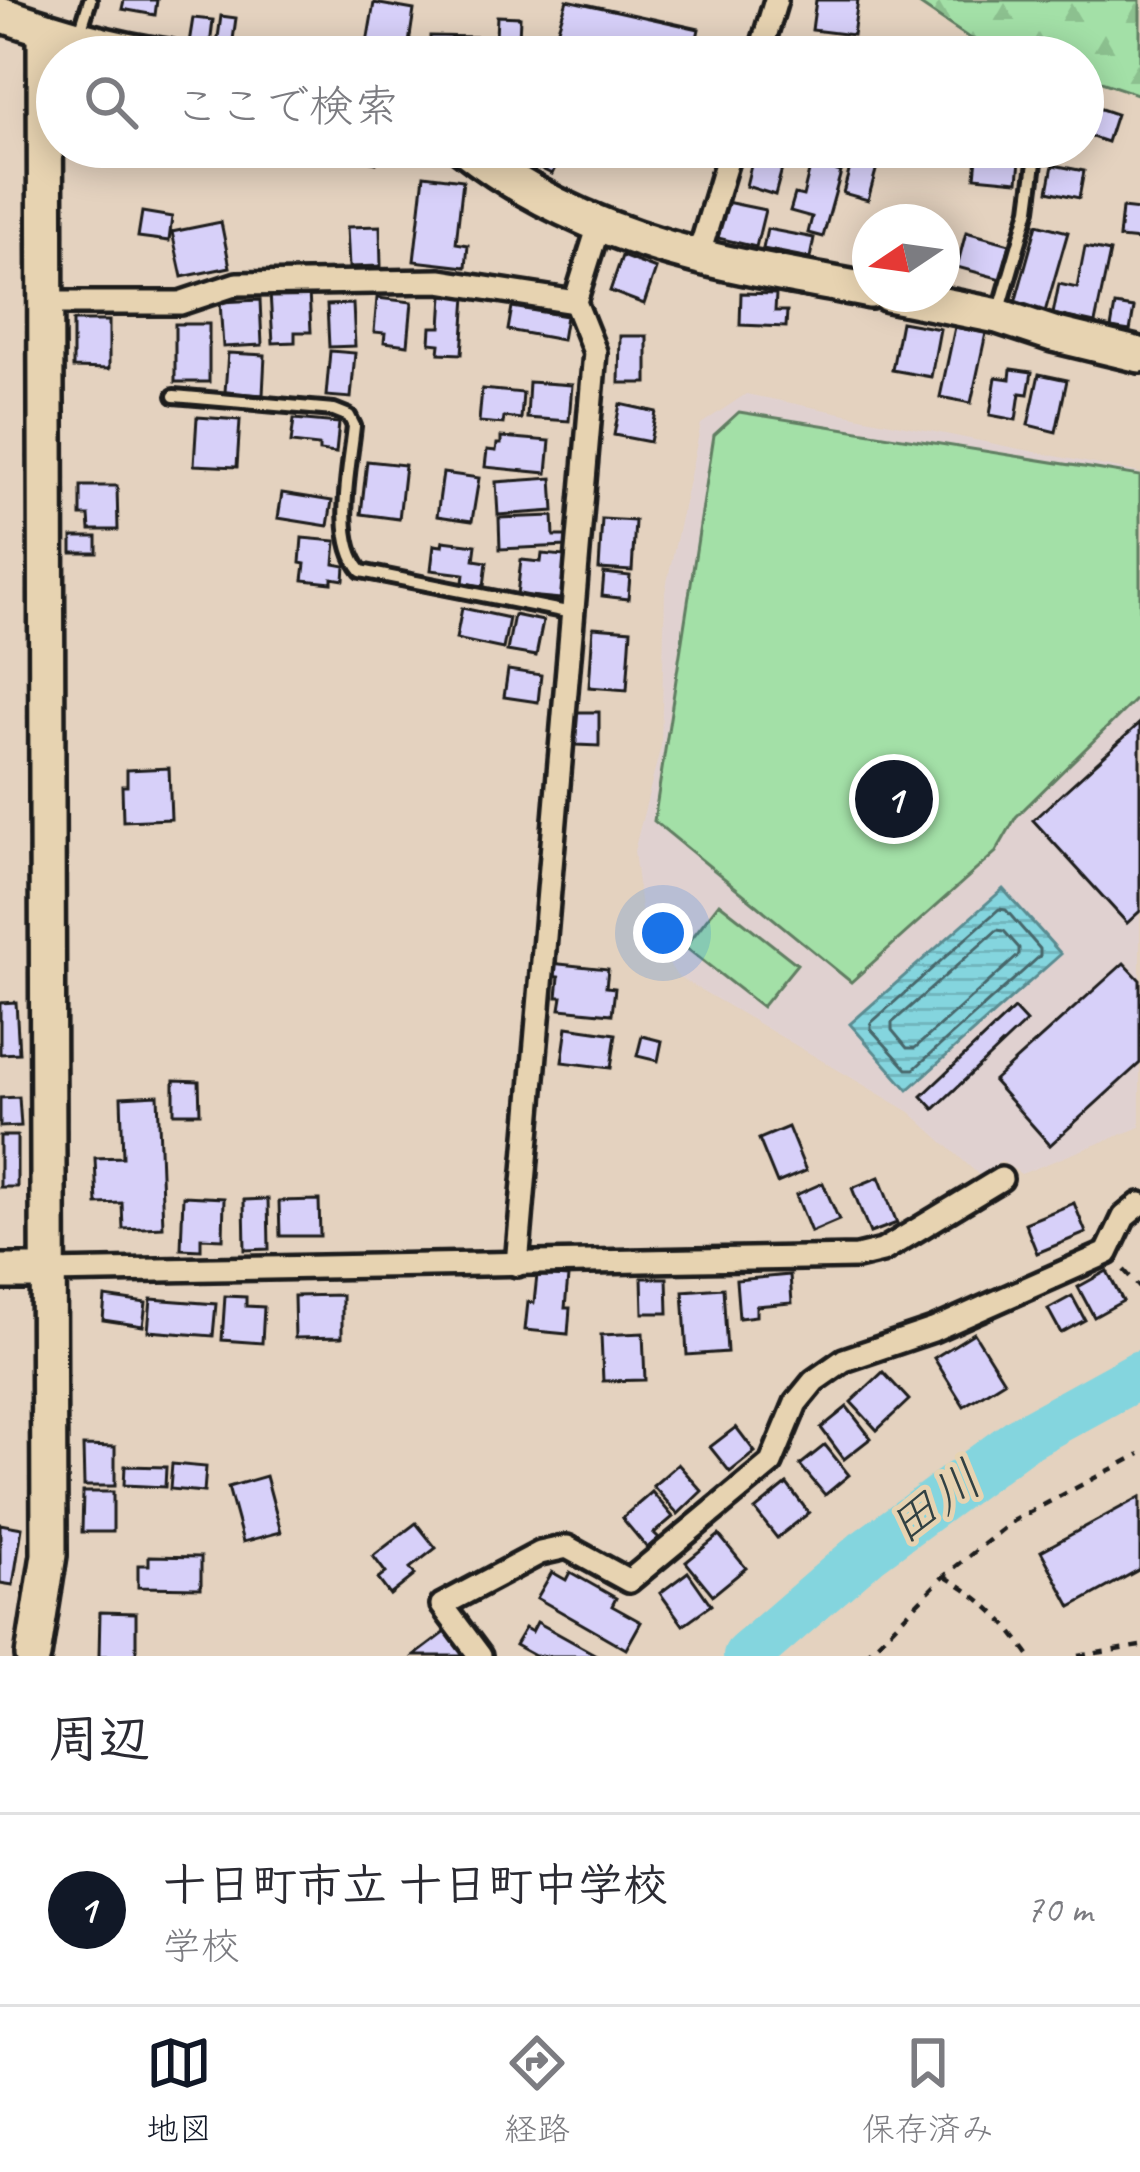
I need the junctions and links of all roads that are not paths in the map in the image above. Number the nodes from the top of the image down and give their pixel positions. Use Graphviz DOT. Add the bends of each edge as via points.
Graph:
graph roads {
  1 [pos="90,0"];
  2 [pos="776,0"];
  3 [pos="0,14"];
  4 [pos="45,29"];
  5 [pos="45,36"];
  6 [pos="71,36"];
  7 [pos="79,36"];
  8 [pos="765,36"];
  9 [pos="45,168"];
  10 [pos="494,168"];
  11 [pos="725,168"];
  12 [pos="1034,168"];
  13 [pos="599,225"];
  14 [pos="698,257"];
  15 [pos="852,287"];
  16 [pos="575,302"];
  17 [pos="45,303"];
  18 [pos="960,308"];
  19 [pos="998,316"];
  20 [pos="1140,356"];
  21 [pos="174,396"];
  22 [pos="572,613"];
  23 [pos="1001,1179"];
  24 [pos="1140,1204"];
  25 [pos="518,1264"];
  26 [pos="0,1272"];
  27 [pos="49,1272"];
  28 [pos="33,1656"];
  29 [pos="480,1656"];
  1 -- 7 [label="lane"];
  2 -- 8 [label="street"];
  3 -- 4 [label="street"];
  4 -- 5 [label="street"];
  4 -- 6 [label="street"];
  9 -- 17 [label="street"];
  10 -- 13 [label="street"];
  11 -- 14 [label="street"];
  12 -- 19 [label="lane"];
  13 -- 14 [label="street"];
  13 -- 16 [label="street"];
  14 -- 15 [label="street"];
  16 -- 17 [label="street" via="440,281 237,284 179,303"];
  16 -- 22 [label="street" via="595,352"];
  17 -- 27 [label="street"];
  18 -- 19 [label="street"];
  19 -- 20 [label="street"];
  21 -- 22 [label="lane" via="350,416 345,534 361,571"];
  22 -- 25 [label="street"];
  23 -- 25 [label="street" via="881,1251 857,1257"];
  24 -- 29 [label="street" via="1107,1252 933,1330 844,1360 814,1381 771,1463 629,1581 567,1546 442,1605"];
  25 -- 27 [label="street"];
  26 -- 27 [label="street"];
  27 -- 28 [label="street" via="50,1555"];
}
